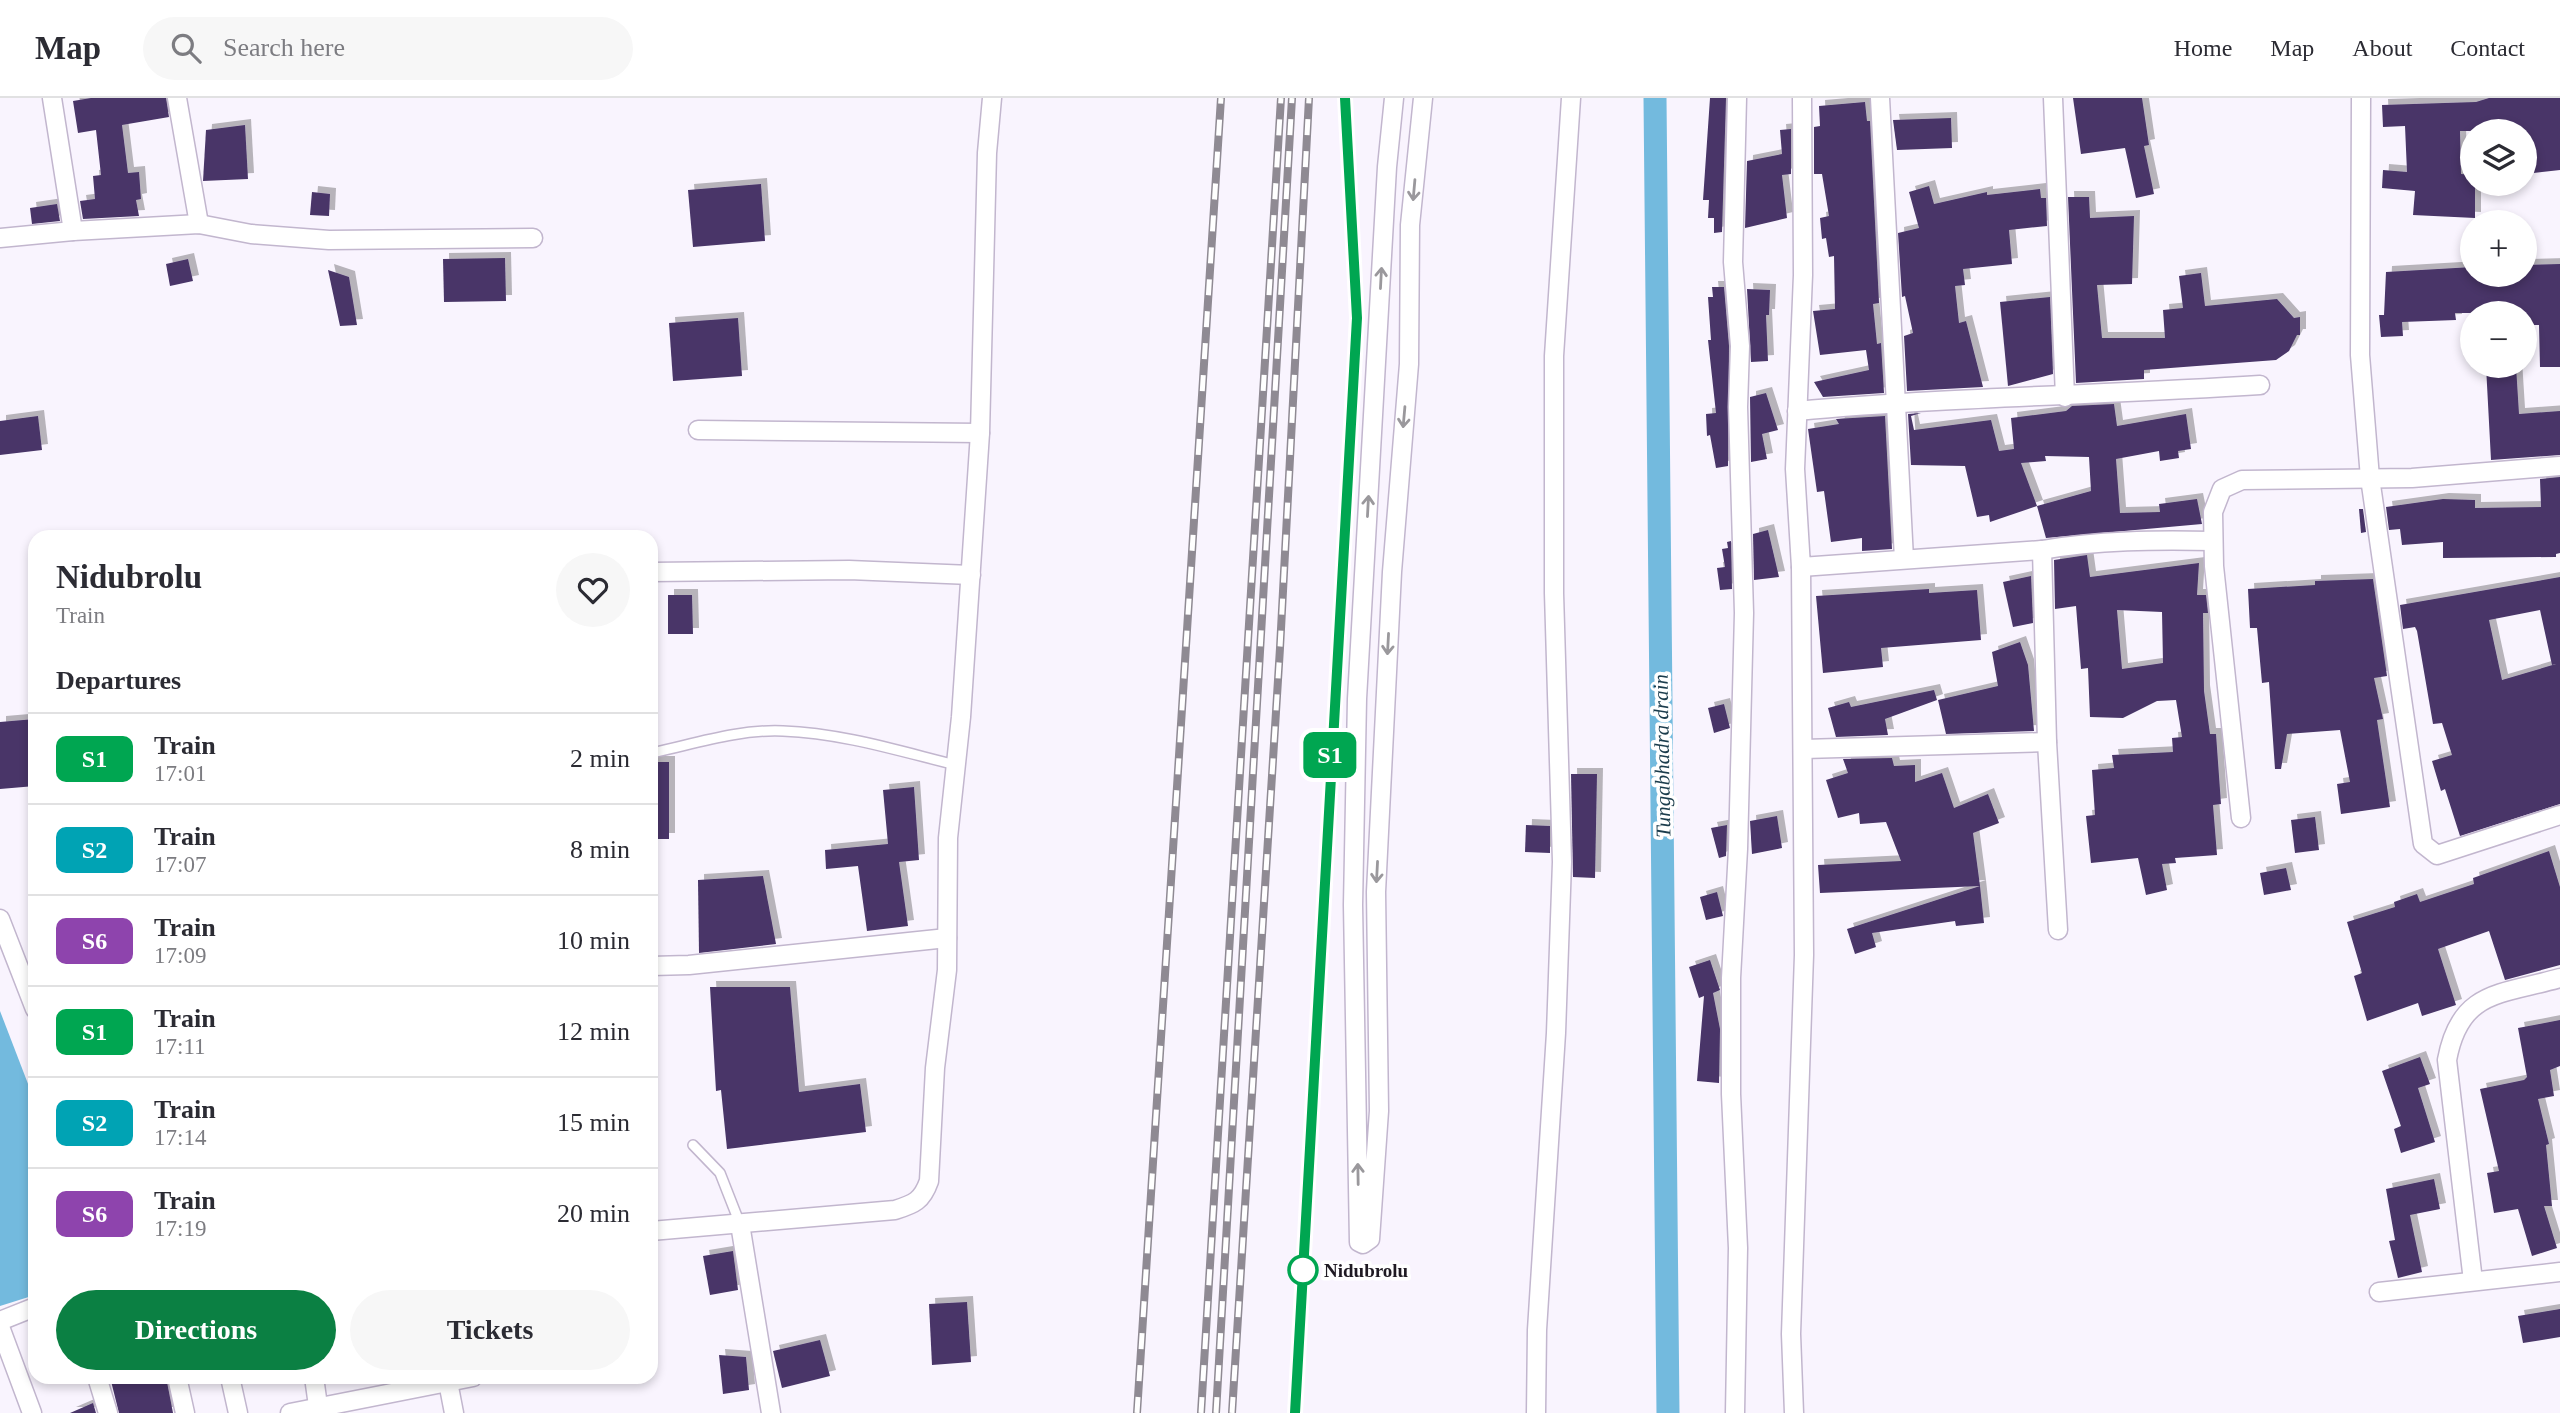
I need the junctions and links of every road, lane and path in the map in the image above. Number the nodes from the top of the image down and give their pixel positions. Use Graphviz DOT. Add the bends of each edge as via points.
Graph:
graph roads {
  1 [pos="52,98"];
  2 [pos="177,98"];
  3 [pos="992,98"];
  4 [pos="1394,98"];
  5 [pos="1423,98"];
  6 [pos="1571,98"];
  7 [pos="1737,98"];
  8 [pos="1802,98"];
  9 [pos="1880,98"];
  10 [pos="2053,98"];
  11 [pos="2361,98"];
  12 [pos="1390,143"];
  13 [pos="1418,146"];
  14 [pos="199,224"];
  15 [pos="73,231"];
  16 [pos="0,238"];
  17 [pos="533,238"];
  18 [pos="1377,342"];
  19 [pos="1409,345"];
  20 [pos="2260,385"];
  21 [pos="2065,397"];
  22 [pos="1893,402"];
  23 [pos="1797,411"];
  24 [pos="698,430"];
  25 [pos="979,433"];
  26 [pos="2560,466"];
  27 [pos="2370,478"];
  28 [pos="1366,541"];
  29 [pos="2213,541"];
  30 [pos="1394,545"];
  31 [pos="2042,550"];
  32 [pos="1904,559"];
  33 [pos="1801,567"];
  34 [pos="658,572"];
  35 [pos="971,575"];
  36 [pos="2047,742"];
  37 [pos="1804,749"];
  38 [pos="658,752"];
  39 [pos="956,765"];
  40 [pos="2560,815"];
  41 [pos="2241,818"];
  42 [pos="1353,905"];
  43 [pos="1376,906"];
  44 [pos="0,919"];
  45 [pos="2058,930"];
  46 [pos="947,938"];
  47 [pos="658,966"];
  48 [pos="28,972"];
  49 [pos="2560,978"];
  50 [pos="693,1145"];
  51 [pos="740,1224"];
  52 [pos="658,1230"];
  53 [pos="2560,1272"];
  54 [pos="2473,1281"];
  55 [pos="2379,1292"];
  56 [pos="28,1310"];
  57 [pos="0,1321"];
  58 [pos="0,1327"];
  59 [pos="99,1384"];
  60 [pos="179,1384"];
  61 [pos="232,1384"];
  62 [pos="315,1384"];
  63 [pos="439,1384"];
  64 [pos="448,1384"];
  65 [pos="319,1410"];
  66 [pos="32,1413"];
  67 [pos="108,1413"];
  68 [pos="185,1413"];
  69 [pos="239,1413"];
  70 [pos="290,1413"];
  71 [pos="454,1413"];
  72 [pos="771,1413"];
  73 [pos="1536,1413"];
  74 [pos="1734,1413"];
  75 [pos="1794,1413"];
  1 -- 15 [label="street"];
  2 -- 14 [label="street"];
  3 -- 25 [label="street"];
  4 -- 12 [label="street"];
  5 -- 13 [label="street"];
  6 -- 73 [label="street" via="1554,370 1554,593 1562,862 1536,1330"];
  7 -- 74 [label="street" via="1733,262 1740,346 1744,626 1731,978 1738,1248"];
  8 -- 23 [label="street" via="1803,275"];
  9 -- 22 [label="street"];
  10 -- 21 [label="street"];
  11 -- 27 [label="street" via="2360,355"];
  12 -- 13 [label="street"];
  18 -- 12 [label="street, one-way"];
  13 -- 19 [label="street, one-way" via="1410,225"];
  14 -- 15 [label="street"];
  14 -- 17 [label="street" via="251,234 329,240"];
  15 -- 16 [label="street"];
  18 -- 19 [label="street"];
  28 -- 18 [label="street, one-way"];
  19 -- 30 [label="street, one-way"];
  20 -- 21 [label="street"];
  21 -- 22 [label="street"];
  22 -- 23 [label="street"];
  22 -- 32 [label="street"];
  23 -- 33 [label="street"];
  24 -- 25 [label="street"];
  25 -- 35 [label="street"];
  26 -- 27 [label="street"];
  27 -- 29 [label="street" via="2232,482 2216,499"];
  27 -- 40 [label="street" via="2423,844 2437,855"];
  28 -- 30 [label="street"];
  28 -- 42 [label="street"];
  29 -- 31 [label="street" via="2088,543"];
  29 -- 41 [label="street"];
  30 -- 43 [label="street, one-way"];
  31 -- 32 [label="street"];
  31 -- 36 [label="street"];
  32 -- 33 [label="street"];
  33 -- 37 [label="street"];
  34 -- 35 [label="street" via="849,570"];
  35 -- 39 [label="street"];
  36 -- 37 [label="street"];
  36 -- 45 [label="street"];
  37 -- 75 [label="street" via="1804,956 1791,1334"];
  38 -- 39 [label="lane" via="741,733 783,731 864,743"];
  39 -- 46 [label="street" via="948,838"];
  42 -- 43 [label="street"];
  43 -- 42 [label="street, one-way" via="1379,1111 1370,1239 1363,1244 1359,1242"];
  44 -- 48 [label="street"];
  46 -- 47 [label="street"];
  46 -- 51 [label="street" via="929,1181 924,1196 915,1204 895,1209"];
  49 -- 54 [label="street" via="2481,1000 2460,1018 2451,1039 2447,1060"];
  50 -- 51 [label="lane" via="720,1173"];
  51 -- 52 [label="street"];
  51 -- 72 [label="street"];
  53 -- 54 [label="street"];
  54 -- 55 [label="street"];
  56 -- 57 [label="street"];
  58 -- 66 [label="street"];
  59 -- 67 [label="street"];
  60 -- 68 [label="street"];
  61 -- 69 [label="street"];
  62 -- 65 [label="street"];
  63 -- 65 [label="street"];
  64 -- 71 [label="street"];
  65 -- 70 [label="street"];
}
